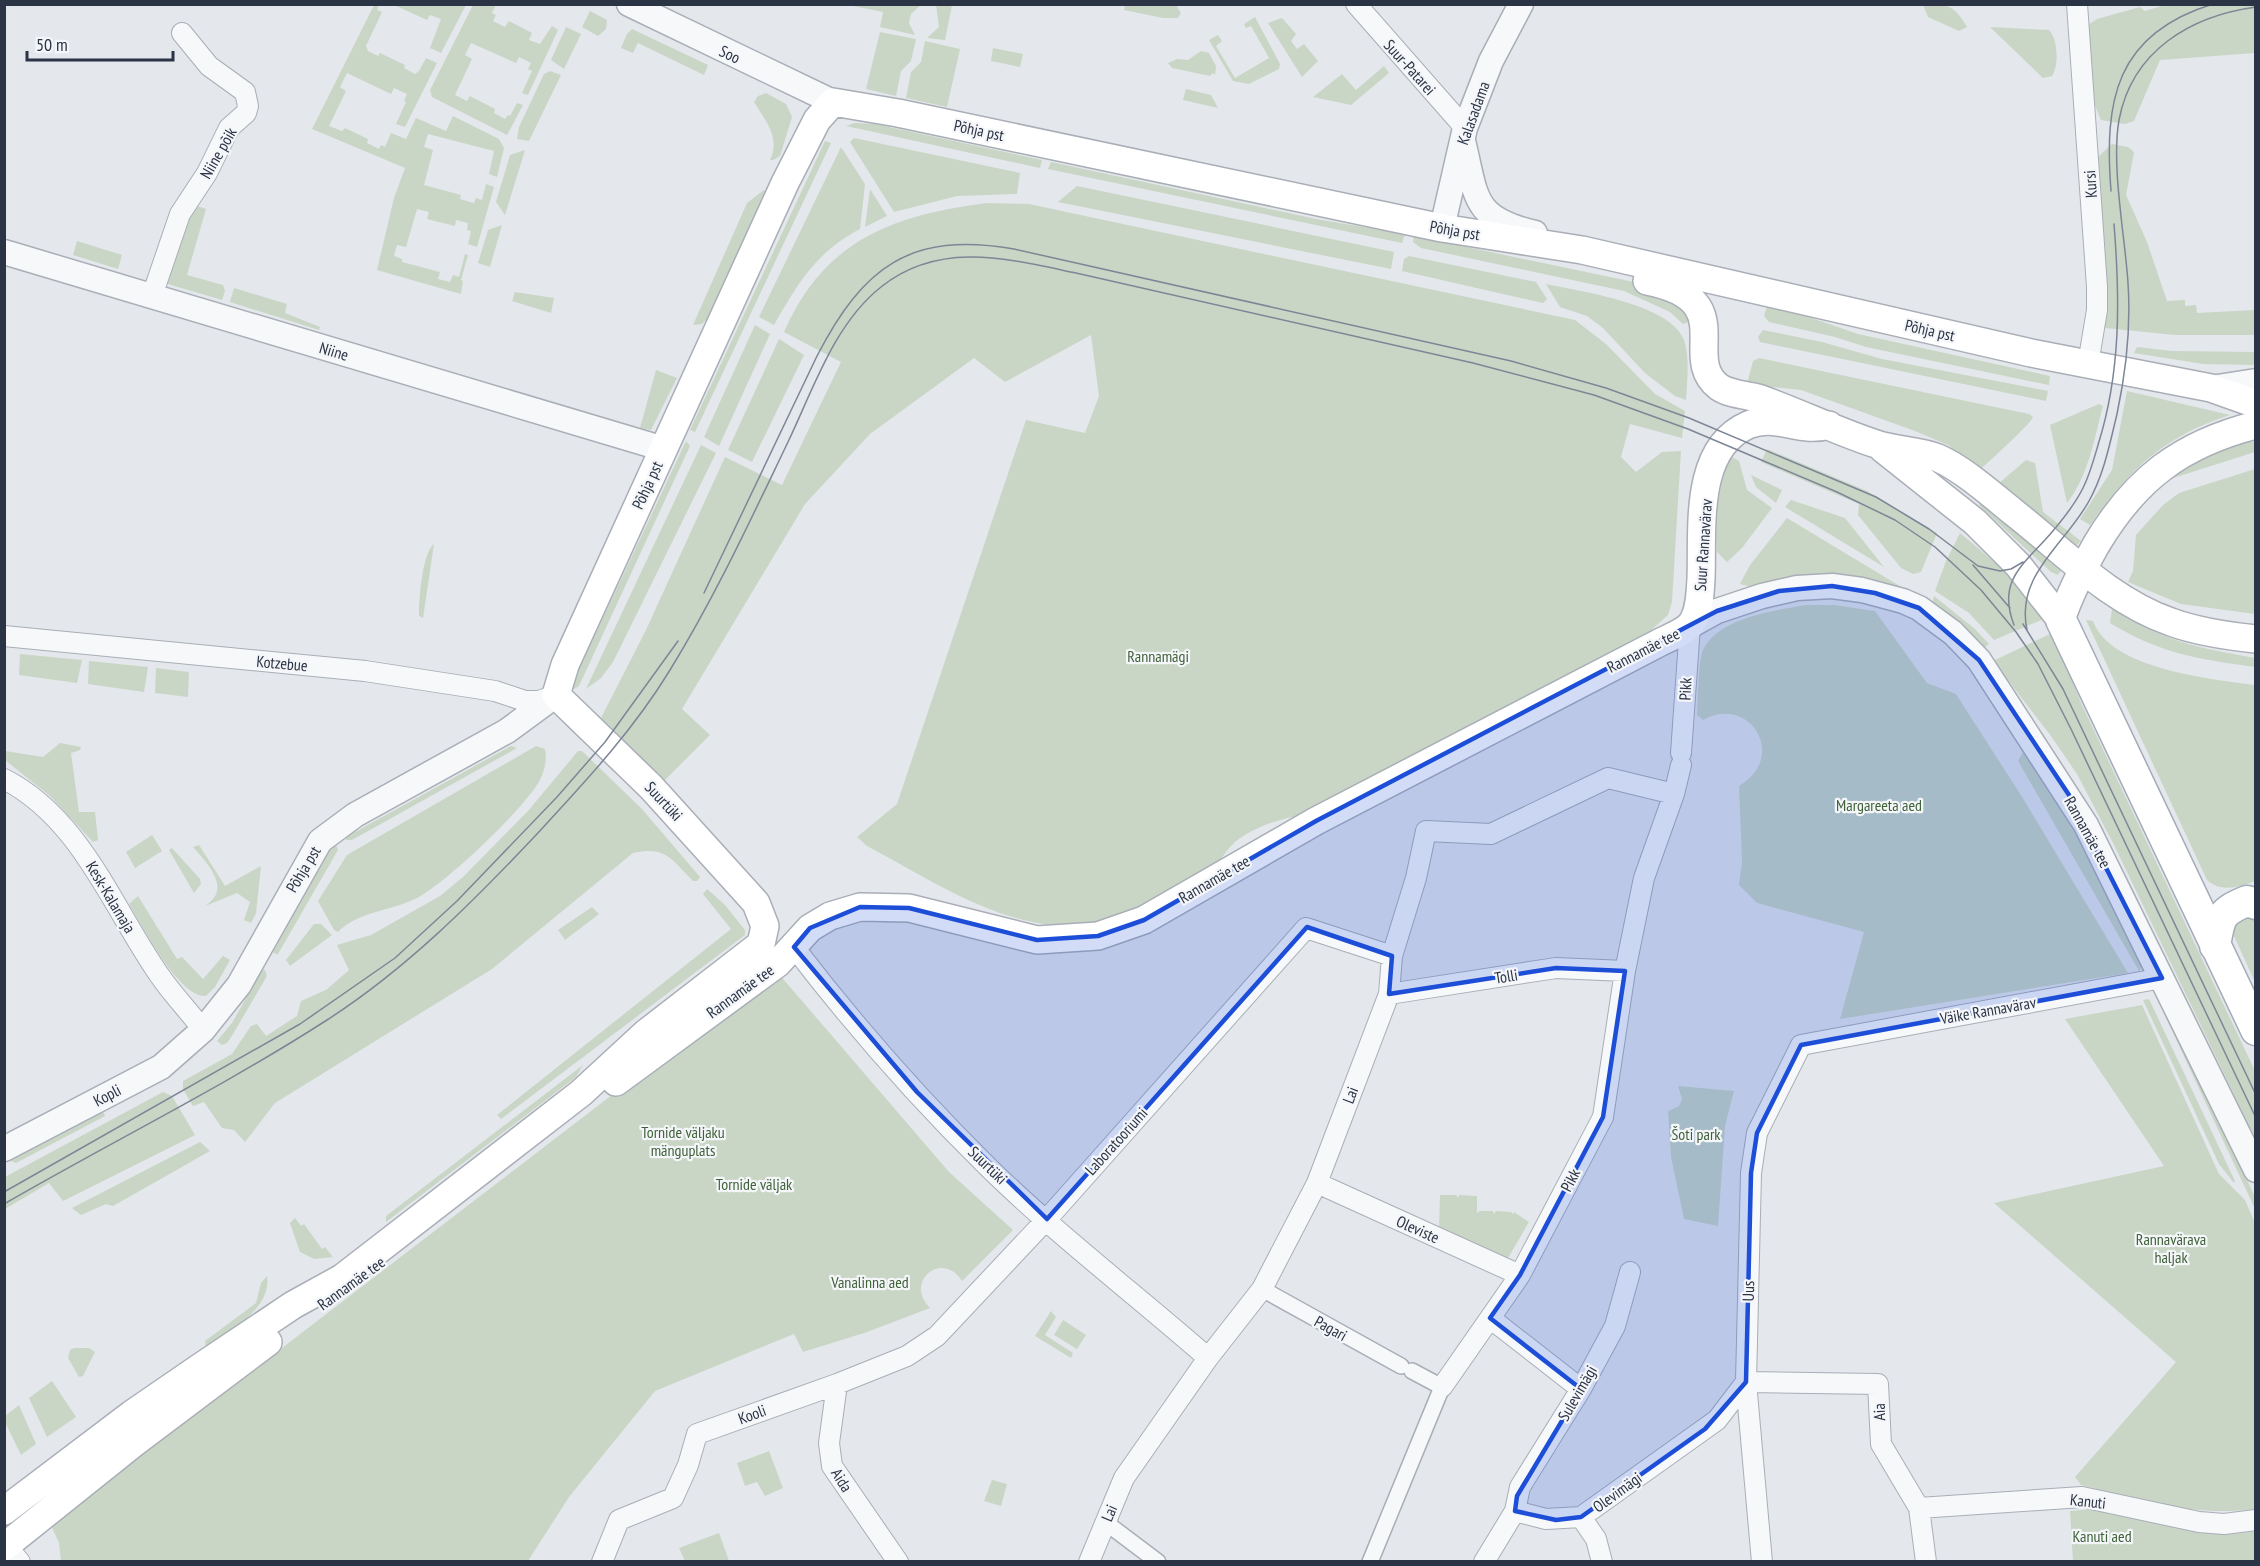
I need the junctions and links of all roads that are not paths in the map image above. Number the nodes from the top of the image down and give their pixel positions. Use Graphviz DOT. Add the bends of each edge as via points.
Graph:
graph roads {
  1 [pos="629,4"];
  2 [pos="1356,4"];
  3 [pos="1521,4"];
  4 [pos="2077,4"];
  5 [pos="182,33"];
  6 [pos="833,102"];
  7 [pos="1464,134"];
  8 [pos="1442,228"];
  9 [pos="1582,250"];
  10 [pos="4,252"];
  11 [pos="153,296"];
  12 [pos="2088,364"];
  13 [pos="2256,381"];
  14 [pos="2211,388"];
  15 [pos="2256,405"];
  16 [pos="1829,425"];
  17 [pos="2256,425"];
  18 [pos="1877,444"];
  19 [pos="664,449"];
  20 [pos="2083,568"];
  21 [pos="2061,620"];
  22 [pos="1690,626"];
  23 [pos="4,636"];
  24 [pos="2256,639"];
  25 [pos="556,695"];
  26 [pos="4,779"];
  27 [pos="1674,794"];
  28 [pos="2256,904"];
  29 [pos="763,915"];
  30 [pos="2215,946"];
  31 [pos="794,947"];
  32 [pos="1392,956"];
  33 [pos="1625,971"];
  34 [pos="2162,978"];
  35 [pos="1389,994"];
  36 [pos="202,1030"];
  37 [pos="2256,1030"];
  38 [pos="1815,1040"];
  39 [pos="4,1149"];
  40 [pos="2256,1170"];
  41 [pos="1317,1183"];
  42 [pos="1047,1219"];
  43 [pos="1630,1272"];
  44 [pos="1520,1275"];
  45 [pos="1262,1289"];
  46 [pos="1490,1317"];
  47 [pos="1208,1358"];
  48 [pos="1746,1382"];
  49 [pos="837,1384"];
  50 [pos="1442,1387"];
  51 [pos="1581,1389"];
  52 [pos="1919,1509"];
  53 [pos="4,1511"];
  54 [pos="1515,1511"];
  55 [pos="1581,1517"];
  56 [pos="2256,1520"];
  57 [pos="1105,1522"];
  58 [pos="9,1549"];
  59 [pos="602,1562"];
  60 [pos="898,1562"];
  61 [pos="1089,1562"];
  62 [pos="1158,1562"];
  63 [pos="1370,1562"];
  64 [pos="1484,1562"];
  65 [pos="1602,1562"];
  66 [pos="1762,1562"];
  67 [pos="1926,1562"];
  1 -- 6 [label="street, Soo"];
  2 -- 7 [label="street, Suur-Patarei"];
  3 -- 7 [label="street, Kalasadama" via="1491,62"];
  4 -- 12 [label="street, Kursi" via="2097,287"];
  5 -- 11 [label="street, Niine põik" via="209,66 245,92 248,106 246,114 229,128 207,173 180,214"];
  6 -- 8 [label="main road, Põhja pst" via="898,112"];
  6 -- 19 [label="main road, Põhja pst" via="817,120 785,183"];
  7 -- 8 [label="street, Kalasadama"];
  7 -- 9 [label="street" via="1476,197 1488,214 1507,226 1551,236"];
  8 -- 9 [label="main road, Põhja pst"];
  8 -- 16 [label="main road" via="1451,242 1668,285 1685,293 1705,322 1707,371 1719,387"];
  9 -- 12 [label="main road, Põhja pst"];
  10 -- 11 [label="street, Niine"];
  11 -- 19 [label="street, Niine"];
  12 -- 14 [label="main road, Põhja pst"];
  13 -- 14 [label="street"];
  14 -- 15 [label="main road, Põhja pst"];
  16 -- 18 [label="main road"];
  16 -- 22 [label="main road, Suur Rannavärav" via="1814,430 1776,422 1748,425 1730,436 1712,463 1705,498 1699,602"];
  17 -- 20 [label="main road" via="2190,449 2149,477 2108,524"];
  18 -- 20 [label="main road" via="1938,458 1983,487"];
  18 -- 21 [label="main road" via="1975,522 2018,565"];
  19 -- 25 [label="main road, Põhja pst" via="565,665"];
  20 -- 21 [label="main road" via="2070,591"];
  20 -- 24 [label="main road" via="2127,601 2170,622 2220,635"];
  21 -- 30 [label="main road"];
  22 -- 27 [label="street, Pikk" via="1681,759"];
  22 -- 31 [label="main road, Rannamäe tee" via="1316,820 1144,920 1098,936 1037,940 909,908 860,907 830,916 810,928"];
  22 -- 34 [label="street, Rannamäe tee" via="1717,611 1797,588 1832,586 1888,596 1920,608 1979,660 2069,795"];
  23 -- 25 [label="street, Kotzebue" via="387,673 495,691 525,701"];
  25 -- 29 [label="main road, Suurtüki" via="651,787"];
  25 -- 36 [label="street, Põhja pst" via="507,731 355,815 320,841 239,985"];
  26 -- 36 [label="street, Kesk-Kalamaja" via="38,802 86,856 160,977"];
  27 -- 32 [label="street, Lai" via="1608,778 1491,834 1426,831"];
  27 -- 33 [label="street, Pikk" via="1644,878"];
  28 -- 30 [label="main road" via="2247,901 2228,909 2220,919"];
  29 -- 53 [label="main road, Rannamäe tee" via="761,944 646,1034 572,1100 342,1278 293,1305 189,1375"];
  30 -- 37 [label="main road"];
  31 -- 42 [label="street, Suurtüki" via="917,1092 988,1167"];
  31 -- 58 [label="main road, Rannamäe tee" via="778,963 358,1279 134,1443"];
  32 -- 35 [label="street, Lai"];
  32 -- 42 [label="street, Laboratooriumi" via="1306,928"];
  33 -- 35 [label="street, Tolli" via="1556,968"];
  33 -- 44 [label="street, Pikk" via="1603,1117"];
  34 -- 38 [label="street, Väike Rannavärav"];
  34 -- 40 [label="street, Rannamäe tee"];
  35 -- 41 [label="street, Lai"];
  36 -- 39 [label="street, Kopli" via="161,1067"];
  38 -- 48 [label="street, Uus" via="1802,1045 1757,1133 1751,1173"];
  41 -- 44 [label="street, Oleviste"];
  41 -- 45 [label="street, Lai"];
  42 -- 47 [label="street, Suurtüki"];
  42 -- 49 [label="street, Laboratooriumi" via="937,1336 907,1356"];
  43 -- 51 [label="street, Sulevimägi" via="1615,1326"];
  44 -- 46 [label="street, Pikk"];
  45 -- 47 [label="street, Lai"];
  45 -- 50 [label="street, Pagari"];
  46 -- 50 [label="street, Pikk"];
  46 -- 51 [label="street"];
  47 -- 57 [label="street, Lai" via="1139,1454"];
  48 -- 52 [label="street, Aia" via="1878,1384 1881,1444"];
  48 -- 55 [label="street, Olevimägi" via="1717,1420"];
  48 -- 66 [label="street, Uus"];
  49 -- 59 [label="street, Kooli" via="697,1434 673,1498 619,1520"];
  49 -- 60 [label="street, Aida" via="829,1443 831,1466"];
  50 -- 63 [label="street, Pikk"];
  51 -- 54 [label="street, Sulevimägi" via="1520,1486"];
  52 -- 56 [label="street, Kanuti" via="2082,1497 2199,1522"];
  52 -- 67 [label="street, Aia"];
  54 -- 55 [label="street, Olevimägi" via="1546,1519"];
  54 -- 64 [label="street"];
  55 -- 65 [label="street" via="1596,1539"];
  57 -- 61 [label="street, Lai"];
  57 -- 62 [label="street"];
}
